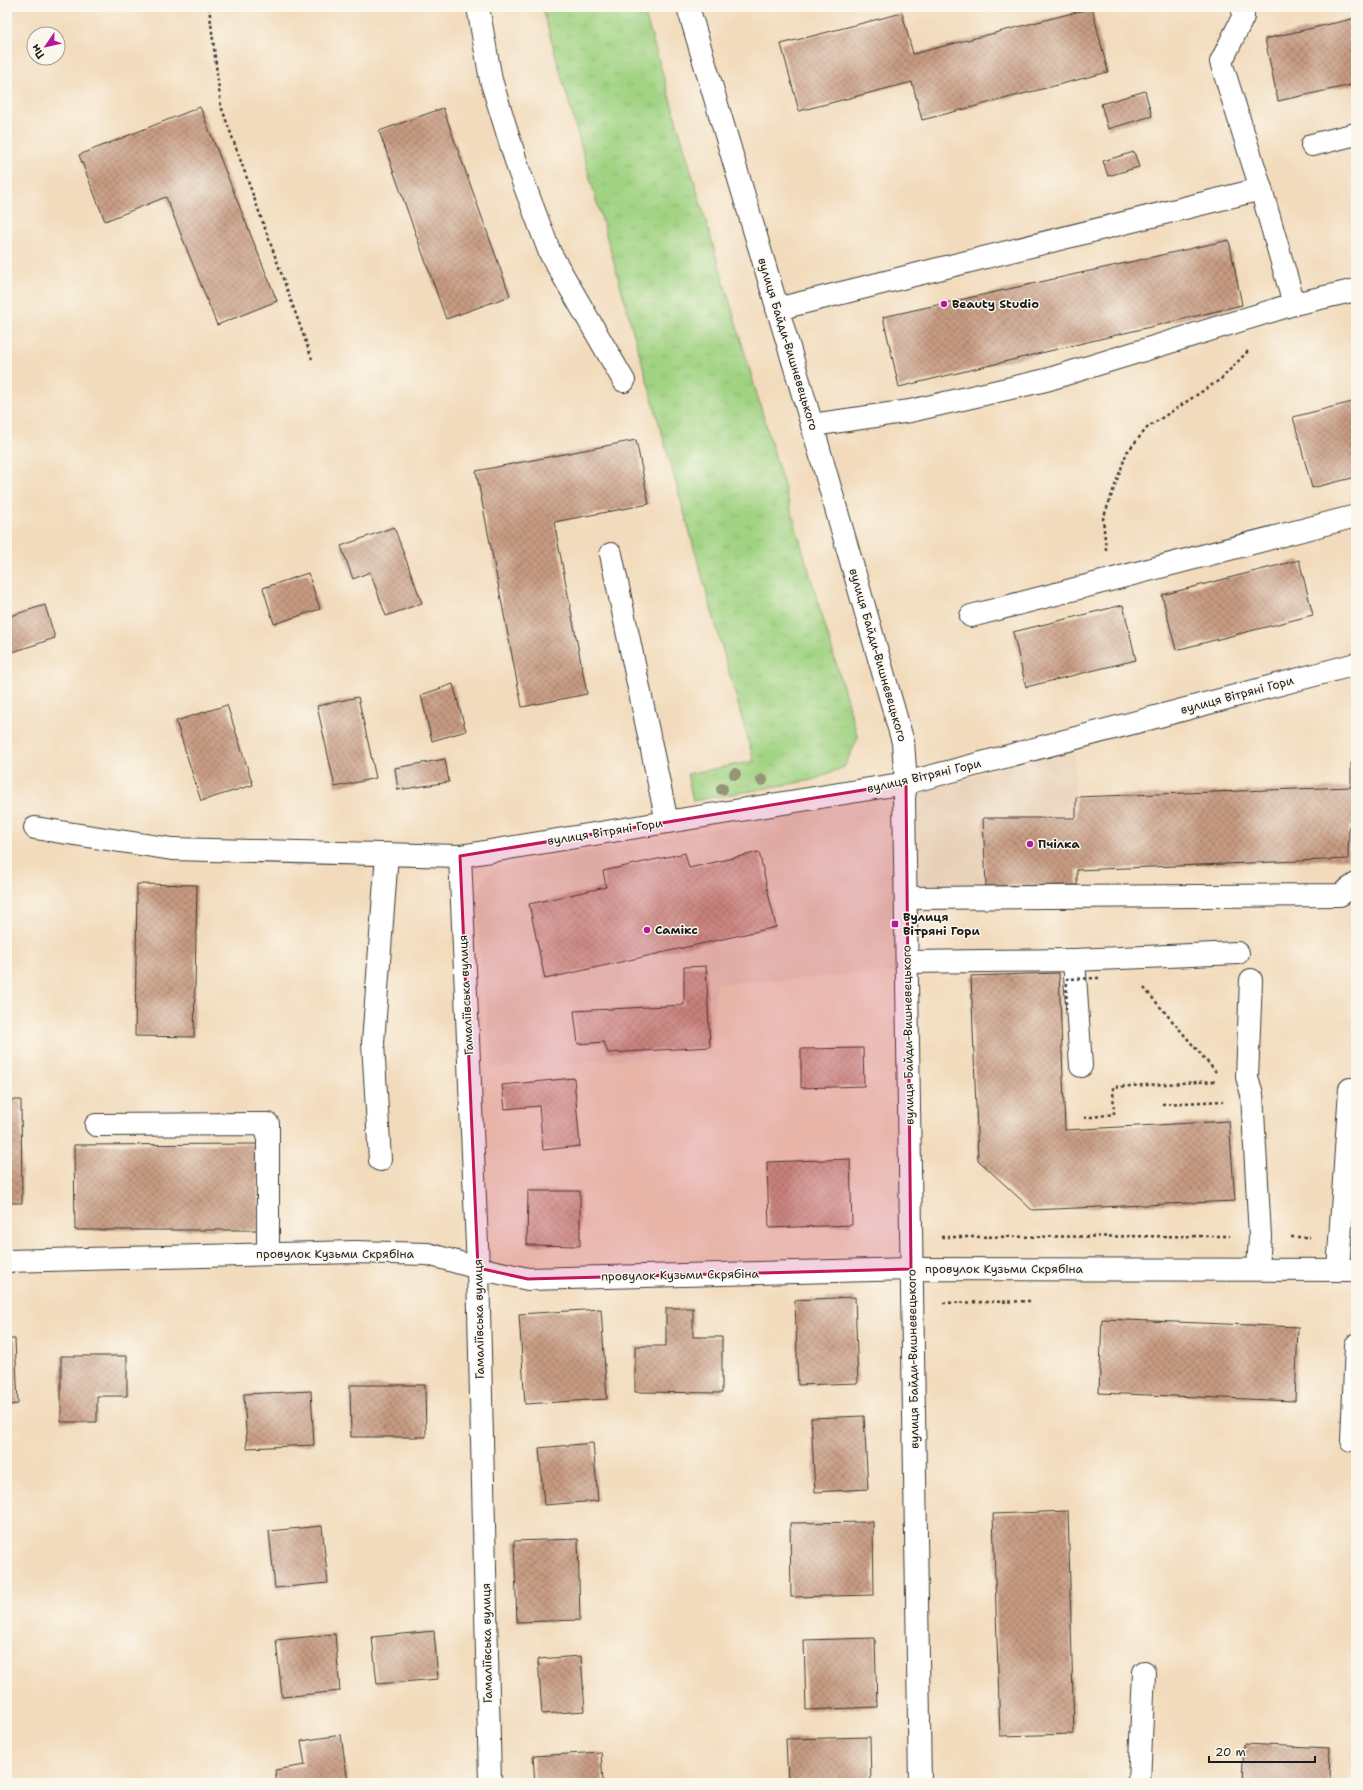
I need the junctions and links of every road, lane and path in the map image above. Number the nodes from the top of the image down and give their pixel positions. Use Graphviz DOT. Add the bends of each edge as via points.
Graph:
graph roads {
  1 [pos="209,7"];
  2 [pos="478,7"];
  3 [pos="1243,7"];
  4 [pos="691,8"];
  5 [pos="1356,134"];
  6 [pos="1312,145"];
  7 [pos="1261,189"];
  8 [pos="1356,290"];
  9 [pos="1294,304"];
  10 [pos="777,308"];
  11 [pos="1252,347"];
  12 [pos="312,359"];
  13 [pos="624,381"];
  14 [pos="812,425"];
  15 [pos="1356,516"];
  16 [pos="611,554"];
  17 [pos="1109,580"];
  18 [pos="971,616"];
  19 [pos="1356,664"];
  20 [pos="906,783"];
  21 [pos="666,822"];
  22 [pos="35,828"];
  23 [pos="387,854"];
  24 [pos="460,856"];
  25 [pos="1356,884"];
  26 [pos="906,898"];
  27 [pos="1238,953"];
  28 [pos="1074,960"];
  29 [pos="907,962"];
  30 [pos="1107,977"];
  31 [pos="1251,980"];
  32 [pos="1143,986"];
  33 [pos="1066,1010"];
  34 [pos="1081,1066"];
  35 [pos="1218,1075"];
  36 [pos="1224,1081"];
  37 [pos="1356,1089"];
  38 [pos="1224,1094"];
  39 [pos="1162,1104"];
  40 [pos="1084,1118"];
  41 [pos="96,1126"];
  42 [pos="380,1160"];
  43 [pos="1260,1236"];
  44 [pos="936,1237"];
  45 [pos="1340,1238"];
  46 [pos="268,1254"];
  47 [pos="7,1261"];
  48 [pos="478,1268"];
  49 [pos="911,1269"];
  50 [pos="1258,1269"];
  51 [pos="1347,1270"];
  52 [pos="1356,1345"];
  53 [pos="1356,1440"];
  54 [pos="1144,1672"];
  55 [pos="490,1783"];
  56 [pos="920,1783"];
  57 [pos="1138,1783"];
  1 -- 12 [label="path" via="221,106"];
  2 -- 13 [label="street" via="492,80 519,171 550,253"];
  3 -- 7 [label="street" via="1243,17 1221,62"];
  4 -- 10 [label="street, вулиця Байди-Вишневецького"];
  5 -- 6 [label="street"];
  7 -- 9 [label="street"];
  7 -- 10 [label="street"];
  8 -- 9 [label="street"];
  9 -- 14 [label="street" via="1046,380 910,411"];
  10 -- 14 [label="street, вулиця Байди-Вишневецького"];
  11 -- 17 [label="path" via="1221,379 1148,427 1127,452 1103,519"];
  14 -- 20 [label="street, вулиця Байди-Вишневецького" via="903,742"];
  15 -- 17 [label="street"];
  16 -- 21 [label="street"];
  17 -- 18 [label="street"];
  19 -- 20 [label="street, вулиця Вітряні Гори"];
  20 -- 21 [label="street, вулиця Вітряні Гори"];
  20 -- 26 [label="street, вулиця Байди-Вишневецького"];
  21 -- 24 [label="street, вулиця Вітряні Гори"];
  22 -- 23 [label="street, вулиця Вітряні Гори" via="172,849"];
  23 -- 24 [label="street, вулиця Вітряні Гори"];
  23 -- 42 [label="street" via="373,1043"];
  24 -- 48 [label="street, Гамаліївська вулиця"];
  25 -- 26 [label="street" via="1340,895"];
  26 -- 29 [label="street, вулиця Байди-Вишневецького"];
  27 -- 28 [label="street" via="1198,959"];
  28 -- 29 [label="street"];
  28 -- 34 [label="street"];
  29 -- 49 [label="street, вулиця Байди-Вишневецького"];
  30 -- 33 [label="path, bridge" via="1067,979"];
  31 -- 43 [label="street" via="1247,1077 1252,1094"];
  32 -- 35 [label="path"];
  36 -- 40 [label="path" via="1112,1086 1114,1114"];
  37 -- 45 [label="street" via="1350,1089"];
  38 -- 39 [label="path" via="1225,1101"];
  41 -- 46 [label="street" via="268,1124"];
  43 -- 44 [label="path"];
  43 -- 45 [label="path"];
  43 -- 50 [label="street"];
  45 -- 51 [label="street"];
  46 -- 47 [label="street, провулок Кузьми Скрябіна"];
  46 -- 48 [label="street, провулок Кузьми Скрябіна" via="428,1254"];
  48 -- 49 [label="street, провулок Кузьми Скрябіна" via="528,1279"];
  48 -- 55 [label="street, Гамаліївська вулиця"];
  49 -- 50 [label="street, провулок Кузьми Скрябіна"];
  49 -- 56 [label="street, вулиця Байди-Вишневецького"];
  50 -- 51 [label="street, провулок Кузьми Скрябіна"];
  52 -- 53 [label="street" via="1352,1440"];
  54 -- 57 [label="street"];
}
